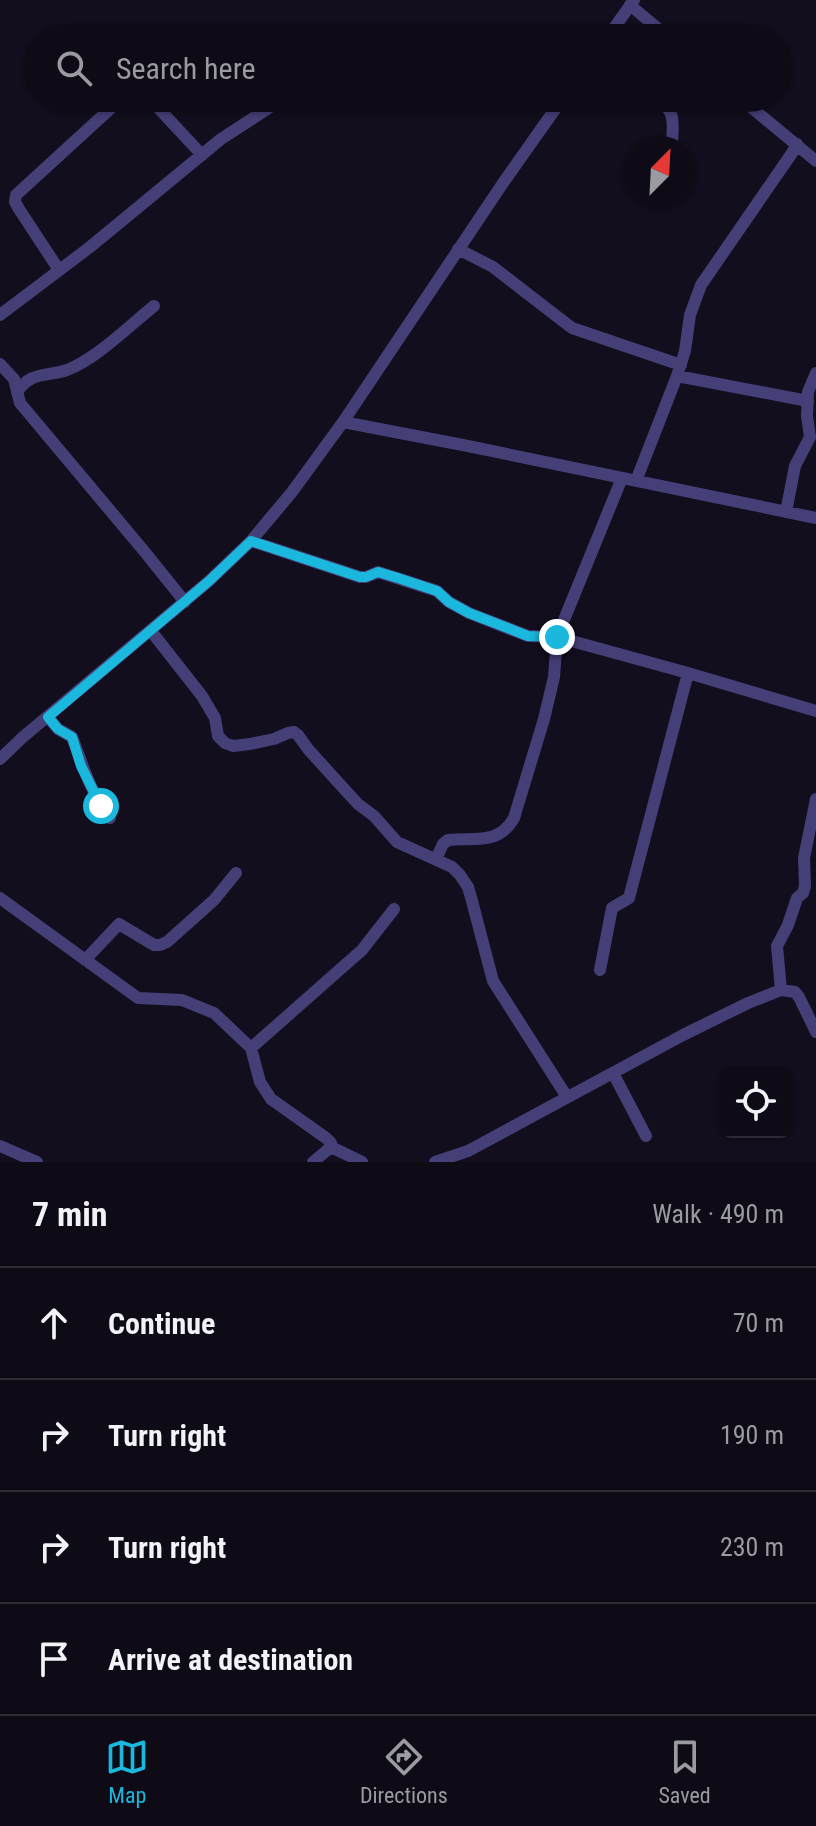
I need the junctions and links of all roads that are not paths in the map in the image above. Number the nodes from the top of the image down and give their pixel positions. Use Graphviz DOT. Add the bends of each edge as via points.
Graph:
graph roads {
  1 [pos="632,3"];
  2 [pos="617,24"];
  3 [pos="654,24"];
  4 [pos="107,112"];
  5 [pos="162,112"];
  6 [pos="262,112"];
  7 [pos="553,112"];
  8 [pos="671,112"];
  9 [pos="757,112"];
  10 [pos="672,136"];
  11 [pos="797,144"];
  12 [pos="202,155"];
  13 [pos="816,161"];
  14 [pos="458,249"];
  15 [pos="59,270"];
  16 [pos="154,306"];
  17 [pos="0,315"];
  18 [pos="0,364"];
  19 [pos="679,370"];
  20 [pos="816,373"];
  21 [pos="17,392"];
  22 [pos="810,398"];
  23 [pos="343,422"];
  24 [pos="622,478"];
  25 [pos="636,481"];
  26 [pos="786,512"];
  27 [pos="816,518"];
  28 [pos="251,541"];
  29 [pos="185,602"];
  30 [pos="151,631"];
  31 [pos="557,637"];
  32 [pos="688,673"];
  33 [pos="816,711"];
  34 [pos="48,717"];
  35 [pos="0,759"];
  36 [pos="816,799"];
  37 [pos="110,818"];
  38 [pos="436,859"];
  39 [pos="236,873"];
  40 [pos="811,880"];
  41 [pos="0,898"];
  42 [pos="394,909"];
  43 [pos="85,960"];
  44 [pos="600,970"];
  45 [pos="781,990"];
  46 [pos="816,1032"];
  47 [pos="251,1048"];
  48 [pos="613,1073"];
  49 [pos="567,1097"];
  50 [pos="646,1136"];
  51 [pos="0,1146"];
  52 [pos="331,1147"];
  53 [pos="37,1162"];
  54 [pos="313,1162"];
  55 [pos="362,1162"];
  56 [pos="435,1162"];
  1 -- 2 [label="street"];
  1 -- 3 [label="street"];
  4 -- 15 [label="street" via="16,195 19,209"];
  5 -- 12 [label="street"];
  6 -- 12 [label="street"];
  7 -- 14 [label="street"];
  8 -- 10 [label="street"];
  9 -- 11 [label="street"];
  11 -- 13 [label="street"];
  11 -- 19 [label="street" via="701,285"];
  12 -- 15 [label="street"];
  14 -- 19 [label="street" via="501,273 572,328"];
  14 -- 23 [label="street"];
  15 -- 17 [label="street"];
  16 -- 21 [label="street" via="88,359 66,371 39,375"];
  18 -- 21 [label="street" via="14,379"];
  19 -- 22 [label="street"];
  19 -- 25 [label="street"];
  20 -- 22 [label="street"];
  21 -- 29 [label="street" via="20,403"];
  22 -- 26 [label="street" via="810,437 795,466"];
  23 -- 24 [label="street"];
  23 -- 28 [label="street"];
  24 -- 25 [label="street"];
  24 -- 31 [label="street"];
  25 -- 26 [label="street"];
  26 -- 27 [label="street"];
  28 -- 29 [label="street"];
  28 -- 31 [label="street" via="360,577 378,572 398,578 437,591 469,613 528,636"];
  29 -- 30 [label="street"];
  30 -- 34 [label="street"];
  30 -- 38 [label="street" via="202,696 225,743 250,744 294,732 397,842"];
  31 -- 32 [label="street"];
  31 -- 38 [label="street" via="554,677 514,818 489,839 448,840"];
  32 -- 33 [label="street"];
  32 -- 44 [label="street" via="632,890 629,899 612,908"];
  34 -- 35 [label="street"];
  34 -- 37 [label="street" via="72,737 94,794"];
  36 -- 40 [label="street" via="804,858"];
  38 -- 49 [label="street" via="452,867 468,887 493,981"];
  39 -- 43 [label="street" via="167,942 154,945 119,924"];
  40 -- 45 [label="street" via="797,898 777,946"];
  41 -- 43 [label="street"];
  42 -- 47 [label="street" via="362,950"];
  43 -- 47 [label="street" via="138,998 182,1000 214,1013"];
  45 -- 46 [label="street" via="795,992"];
  45 -- 48 [label="street"];
  47 -- 52 [label="street" via="260,1082 271,1099"];
  48 -- 49 [label="street"];
  48 -- 50 [label="street"];
  49 -- 56 [label="street" via="468,1151"];
  51 -- 53 [label="street"];
  52 -- 54 [label="street"];
  52 -- 55 [label="street"];
}
